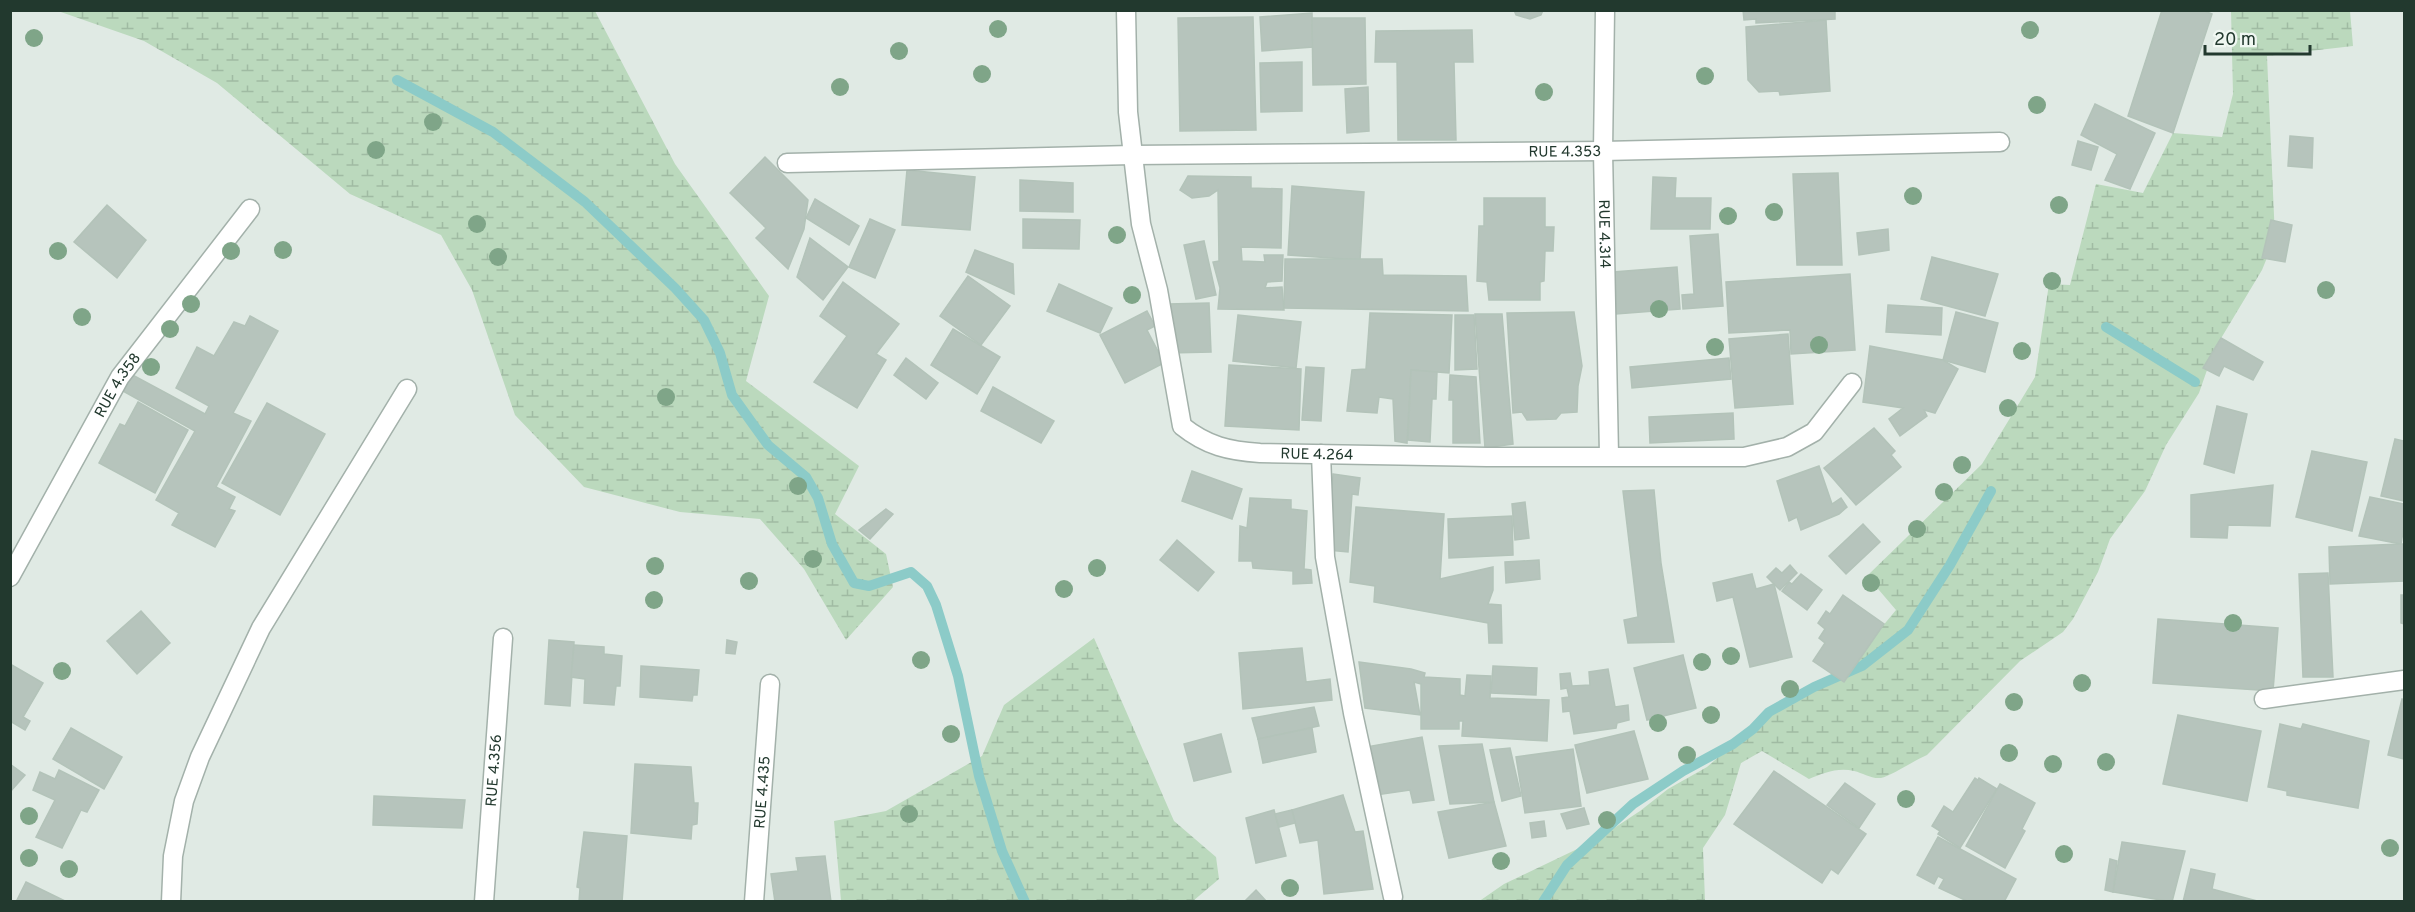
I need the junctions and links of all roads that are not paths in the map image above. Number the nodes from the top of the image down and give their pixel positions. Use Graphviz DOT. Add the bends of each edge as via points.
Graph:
graph roads {
  1 [pos="1126,10"];
  2 [pos="1605,10"];
  3 [pos="2000,142"];
  4 [pos="1603,151"];
  5 [pos="1132,155"];
  6 [pos="787,163"];
  7 [pos="250,208"];
  8 [pos="1852,383"];
  9 [pos="407,389"];
  10 [pos="1321,454"];
  11 [pos="1609,456"];
  12 [pos="10,577"];
  13 [pos="503,638"];
  14 [pos="2404,680"];
  15 [pos="770,684"];
  16 [pos="2264,699"];
  17 [pos="1393,897"];
  18 [pos="171,902"];
  19 [pos="484,902"];
  20 [pos="754,902"];
  1 -- 5 [label="street, RUE 4.264"];
  2 -- 4 [label="street, RUE 4.314"];
  3 -- 4 [label="street, RUE 4.353"];
  4 -- 5 [label="street, RUE 4.353"];
  4 -- 11 [label="street, RUE 4.314"];
  5 -- 6 [label="street, RUE 4.353"];
  5 -- 10 [label="street, RUE 4.264" via="1182,426 1199,439 1240,452"];
  7 -- 12 [label="street, RUE 4.358" via="120,377"];
  8 -- 11 [label="street, RUE 4.264" via="1814,432 1787,447 1744,457"];
  9 -- 18 [label="street" via="261,628 205,746 184,801 173,856"];
  10 -- 11 [label="street, RUE 4.264"];
  10 -- 17 [label="street" via="1324,557"];
  13 -- 19 [label="street, RUE 4.356"];
  14 -- 16 [label="street"];
  15 -- 20 [label="street, RUE 4.435"];
}
